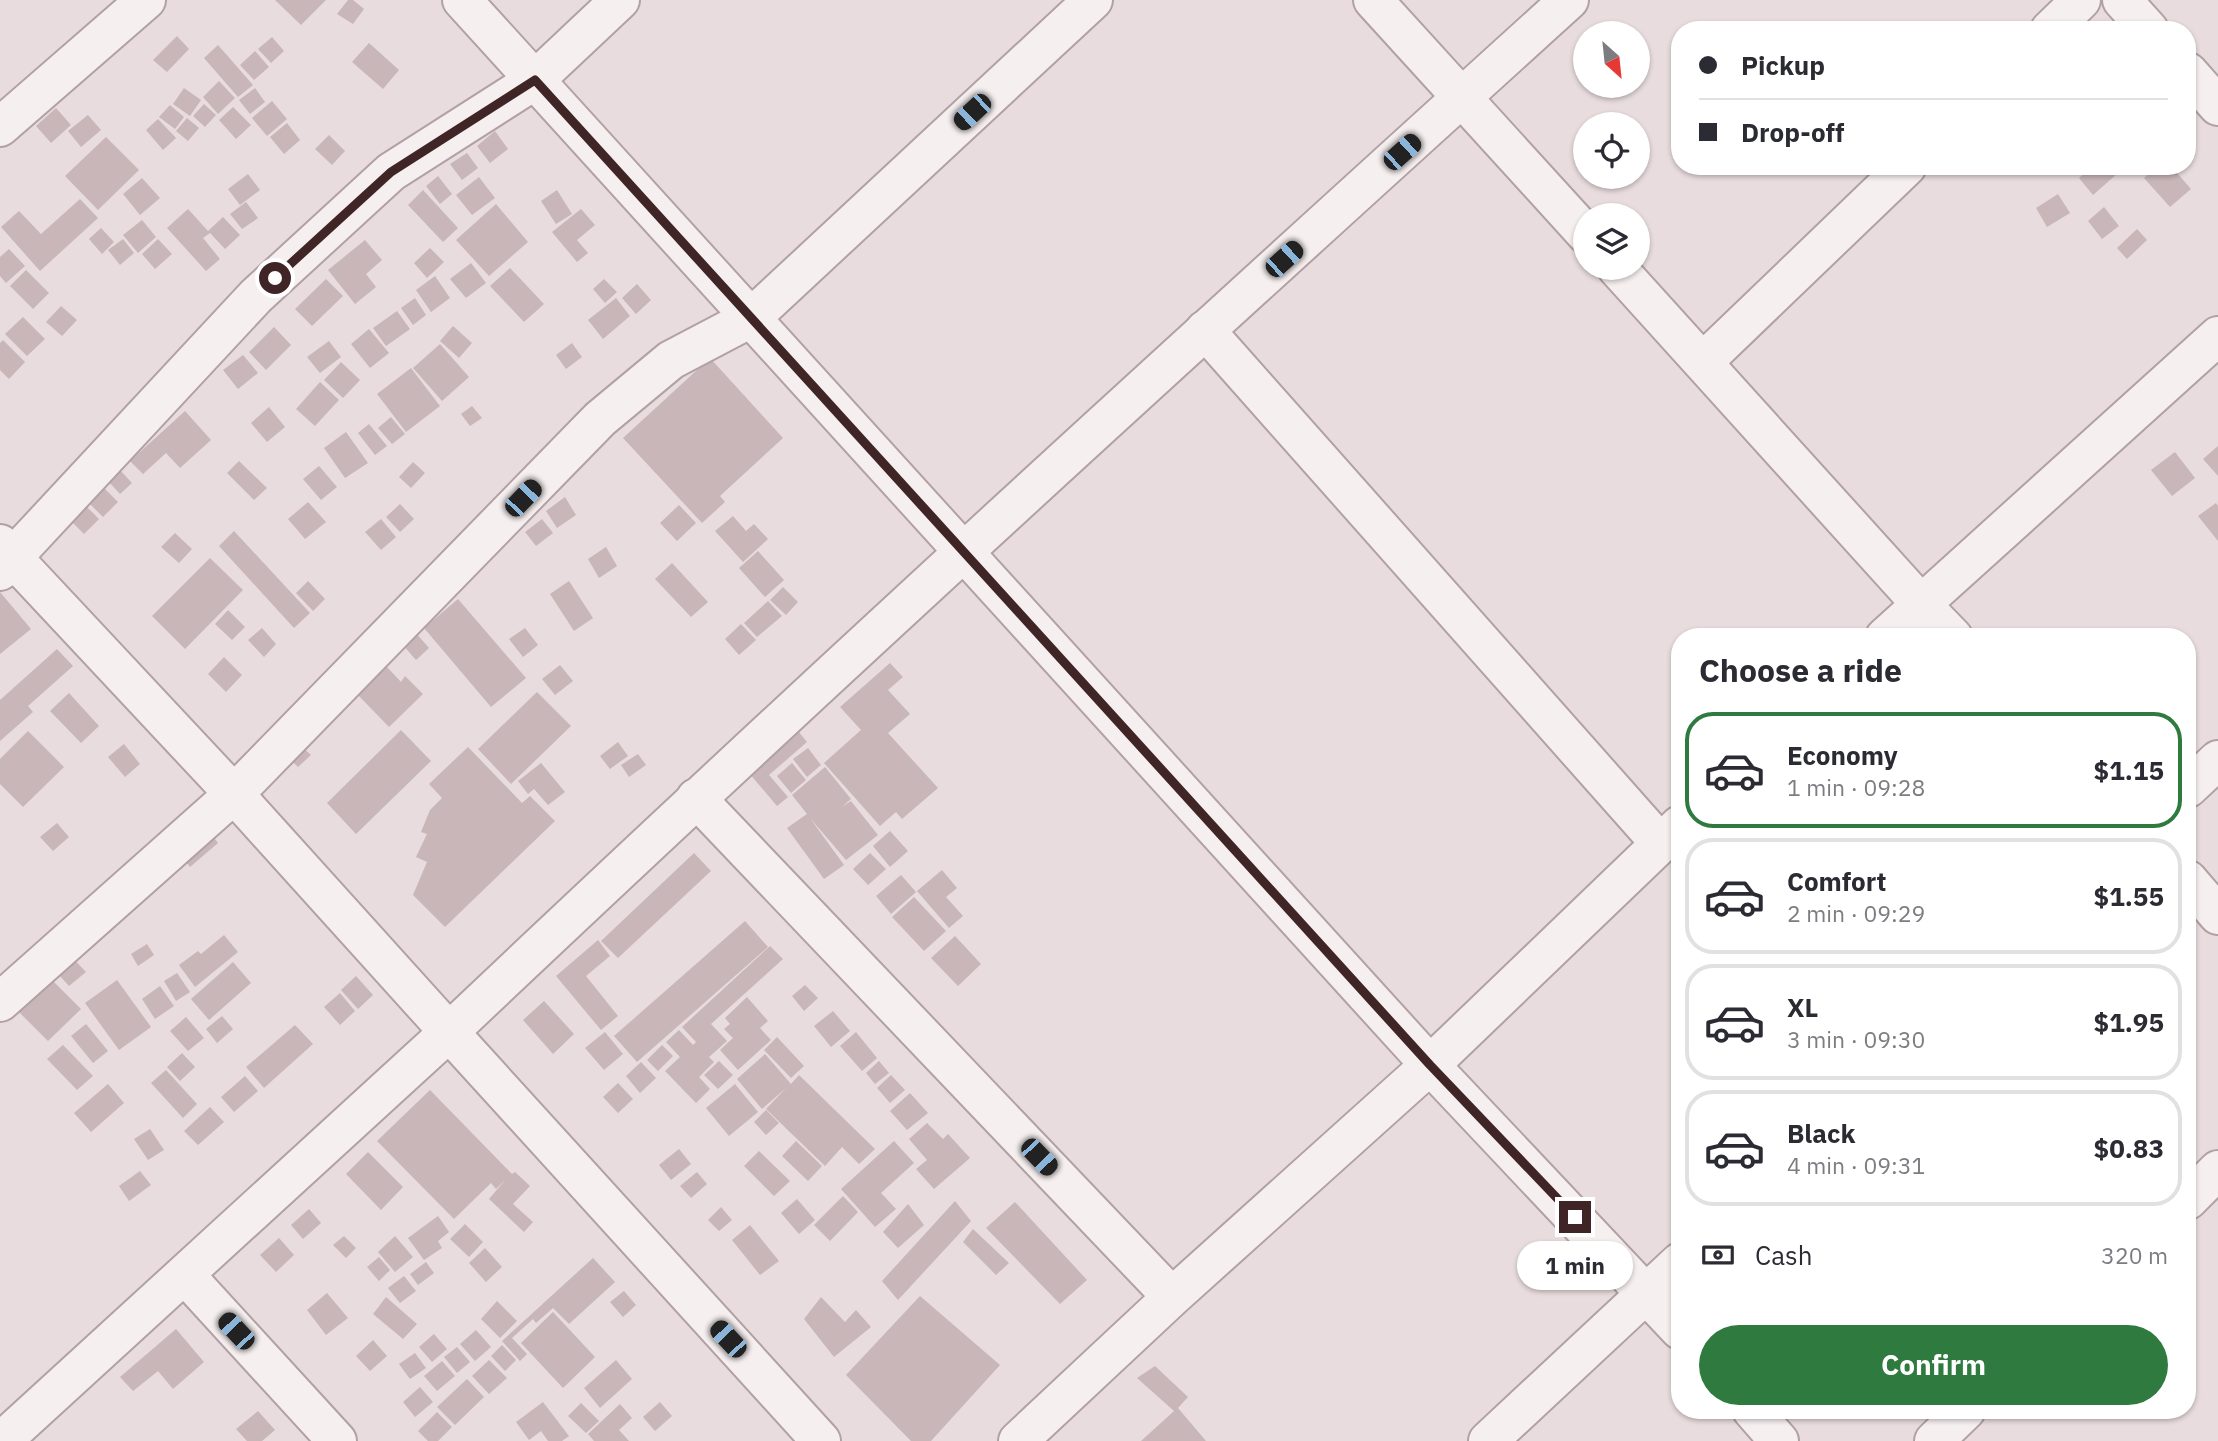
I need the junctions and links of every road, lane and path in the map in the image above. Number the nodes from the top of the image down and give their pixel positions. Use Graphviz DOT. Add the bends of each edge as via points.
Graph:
graph roads {
  1 [pos="146,0"];
  2 [pos="462,0"];
  3 [pos="620,0"];
  4 [pos="1093,0"];
  5 [pos="1373,0"];
  6 [pos="1569,0"];
  7 [pos="2081,0"];
  8 [pos="2122,0"];
  9 [pos="2059,21"];
  10 [pos="2141,21"];
  11 [pos="535,80"];
  12 [pos="2196,81"];
  13 [pos="1461,98"];
  14 [pos="2218,106"];
  15 [pos="0,127"];
  16 [pos="1898,175"];
  17 [pos="1573,220"];
  18 [pos="1628,280"];
  19 [pos="751,318"];
  20 [pos="1205,330"];
  21 [pos="2218,336"];
  22 [pos="1703,362"];
  23 [pos="962,552"];
  24 [pos="5,558"];
  25 [pos="1921,604"];
  26 [pos="1895,628"];
  27 [pos="1944,628"];
  28 [pos="2218,760"];
  29 [pos="2196,781"];
  30 [pos="234,794"];
  31 [pos="696,798"];
  32 [pos="1670,834"];
  33 [pos="2196,889"];
  34 [pos="2218,915"];
  35 [pos="0,1002"];
  36 [pos="449,1032"];
  37 [pos="1430,1065"];
  38 [pos="2218,1170"];
  39 [pos="2196,1191"];
  40 [pos="1671,1270"];
  41 [pos="185,1275"];
  42 [pos="1647,1293"];
  43 [pos="1172,1297"];
  44 [pos="1671,1320"];
  45 [pos="1760,1419"];
  46 [pos="1957,1419"];
  47 [pos="2,1441"];
  48 [pos="338,1441"];
  49 [pos="821,1441"];
  50 [pos="1018,1441"];
  51 [pos="1488,1441"];
  52 [pos="1779,1441"];
  53 [pos="1934,1441"];
  1 -- 15 [label="street"];
  2 -- 11 [label="street"];
  3 -- 11 [label="street"];
  4 -- 19 [label="street"];
  5 -- 13 [label="street"];
  6 -- 13 [label="street"];
  7 -- 9 [label="street"];
  8 -- 10 [label="street"];
  11 -- 19 [label="street"];
  11 -- 24 [label="street" via="391,172 266,287"];
  12 -- 14 [label="street"];
  13 -- 17 [label="street"];
  13 -- 20 [label="street"];
  16 -- 22 [label="street"];
  18 -- 22 [label="street"];
  19 -- 23 [label="street"];
  19 -- 30 [label="street" via="671,360 600,419"];
  20 -- 23 [label="street"];
  20 -- 32 [label="street"];
  21 -- 25 [label="street"];
  22 -- 25 [label="street"];
  23 -- 31 [label="street"];
  23 -- 37 [label="street"];
  24 -- 30 [label="street"];
  25 -- 26 [label="street"];
  25 -- 27 [label="street"];
  28 -- 29 [label="street"];
  30 -- 35 [label="street"];
  30 -- 36 [label="street"];
  31 -- 36 [label="street"];
  31 -- 43 [label="street"];
  32 -- 37 [label="street"];
  33 -- 34 [label="street"];
  36 -- 41 [label="street"];
  36 -- 49 [label="street"];
  37 -- 42 [label="street"];
  37 -- 43 [label="street"];
  38 -- 39 [label="street"];
  40 -- 42 [label="street"];
  41 -- 47 [label="street"];
  41 -- 48 [label="street"];
  42 -- 44 [label="street"];
  42 -- 51 [label="street"];
  43 -- 50 [label="street"];
  45 -- 52 [label="street"];
  46 -- 53 [label="street"];
}
